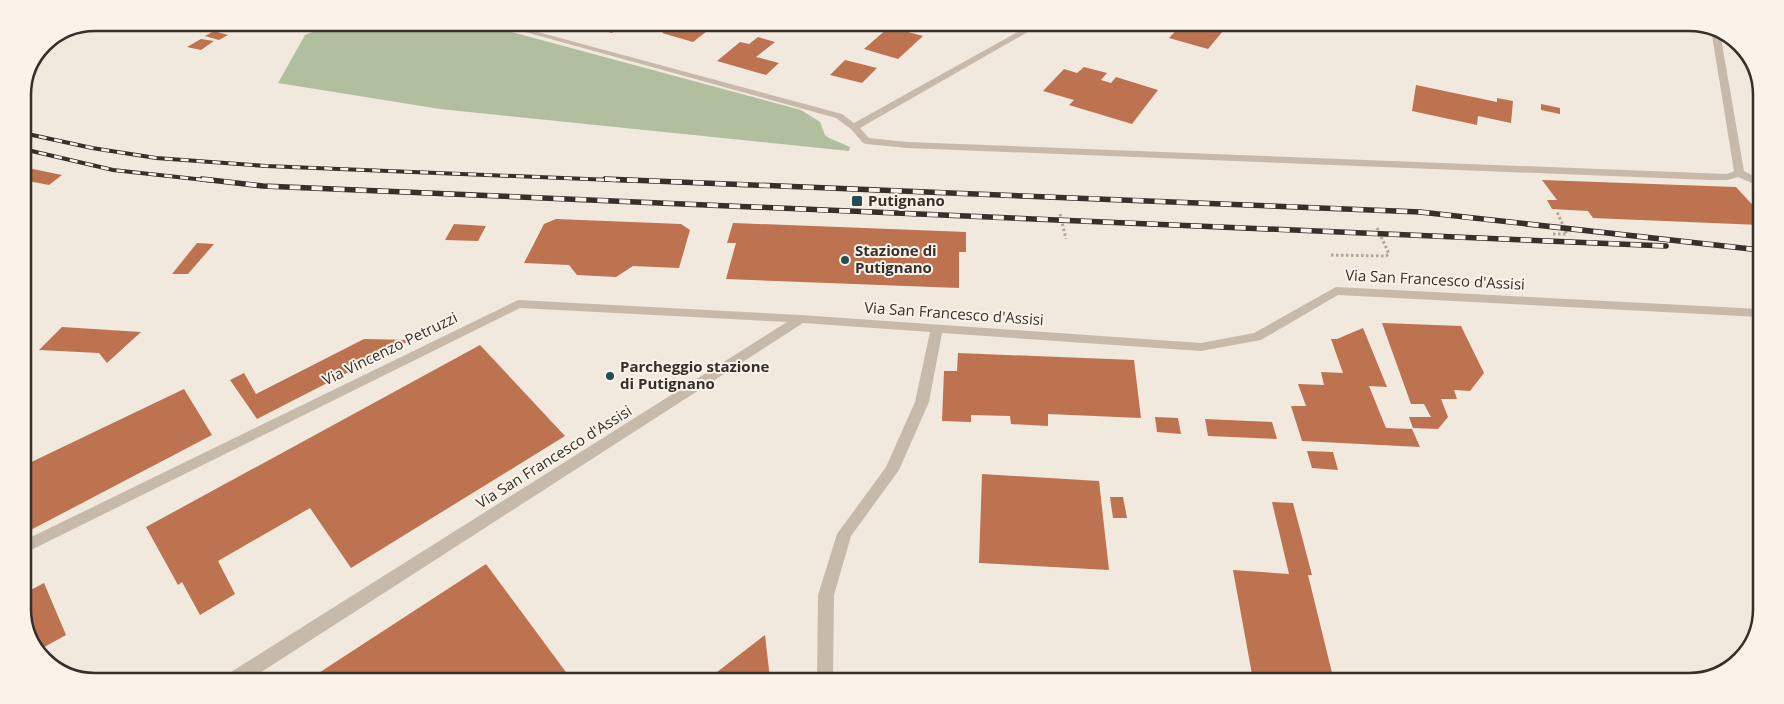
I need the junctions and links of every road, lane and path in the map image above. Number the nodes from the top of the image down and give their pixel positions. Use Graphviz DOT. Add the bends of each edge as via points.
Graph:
graph roads {
  1 [pos="523,31"];
  2 [pos="1025,31"];
  3 [pos="1717,38"];
  4 [pos="854,127"];
  5 [pos="1739,173"];
  6 [pos="1753,180"];
  7 [pos="1557,212"];
  8 [pos="1060,214"];
  9 [pos="1377,228"];
  10 [pos="1552,234"];
  11 [pos="1066,239"];
  12 [pos="1331,255"];
  13 [pos="1753,314"];
  14 [pos="801,319"];
  15 [pos="937,329"];
  16 [pos="31,544"];
  17 [pos="245,673"];
  18 [pos="825,673"];
  1 -- 4 [label="street" via="839,116"];
  2 -- 4 [label="street"];
  3 -- 5 [label="street"];
  4 -- 5 [label="street" via="866,140 908,145 1710,177"];
  5 -- 6 [label="street"];
  7 -- 10 [label="path" via="1567,234"];
  8 -- 11 [label="path"];
  9 -- 12 [label="path" via="1389,254 1386,256"];
  13 -- 15 [label="street, Via San Francesco d'Assisi" via="1336,291 1257,337 1201,347"];
  14 -- 15 [label="street, Via San Francesco d'Assisi"];
  14 -- 16 [label="street, Via Vincenzo Petruzzi" via="518,304"];
  14 -- 17 [label="street, Via San Francesco d'Assisi"];
  15 -- 18 [label="street" via="922,402 892,470 844,534 826,595"];
}
